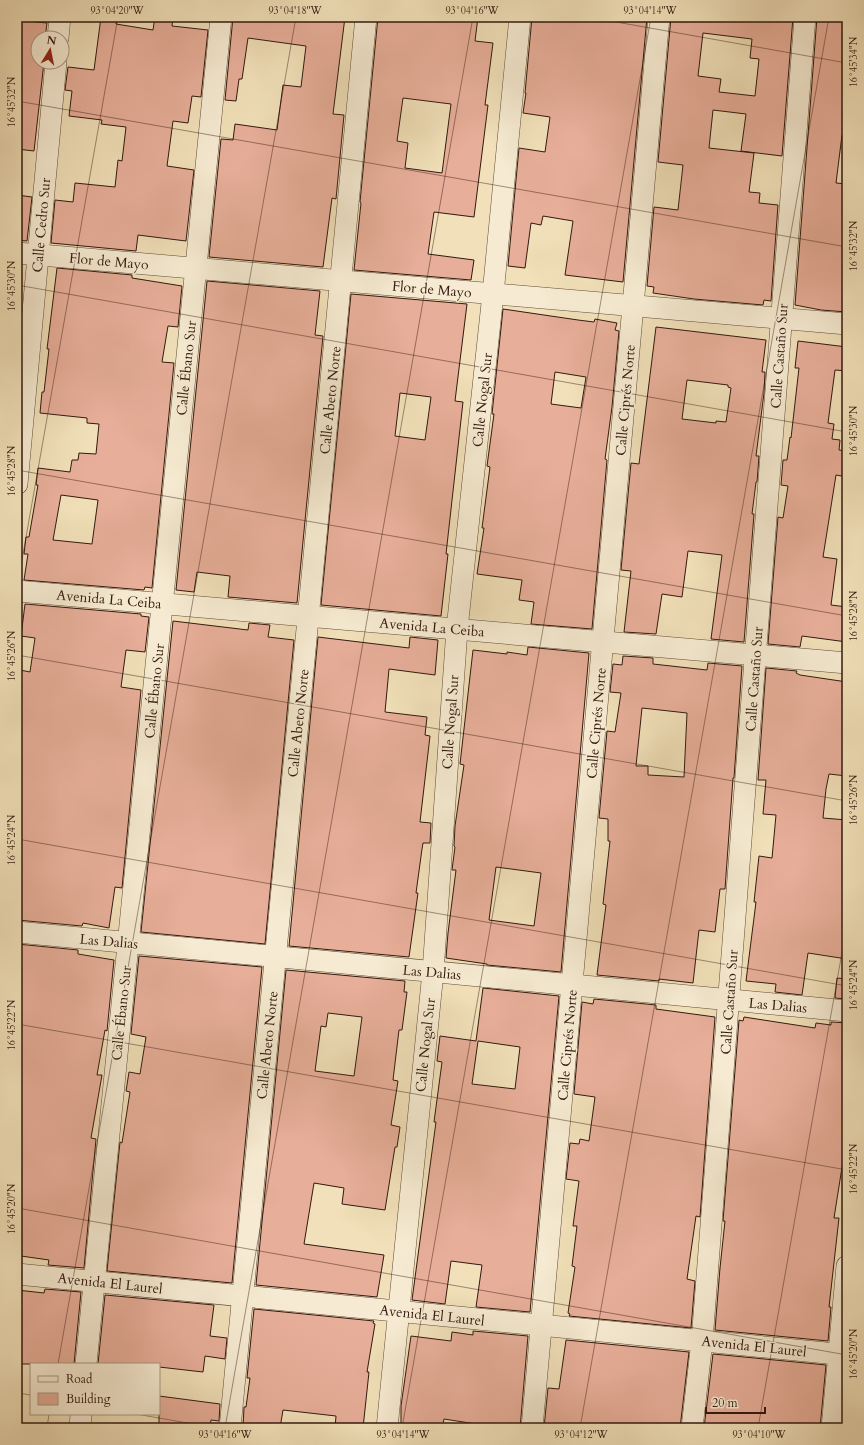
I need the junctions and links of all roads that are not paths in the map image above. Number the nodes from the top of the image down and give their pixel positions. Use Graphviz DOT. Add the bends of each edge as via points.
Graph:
graph roads {
  1 [pos="60,17"];
  2 [pos="221,17"];
  3 [pos="366,17"];
  4 [pos="520,17"];
  5 [pos="659,17"];
  6 [pos="805,17"];
  7 [pos="59,30"];
  8 [pos="55,70"];
  9 [pos="17,253"];
  10 [pos="38,255"];
  11 [pos="196,268"];
  12 [pos="341,281"];
  13 [pos="493,294"];
  14 [pos="634,306"];
  15 [pos="782,318"];
  16 [pos="847,324"];
  17 [pos="17,484"];
  18 [pos="17,591"];
  19 [pos="162,604"];
  20 [pos="308,616"];
  21 [pos="457,629"];
  22 [pos="603,642"];
  23 [pos="756,655"];
  24 [pos="847,663"];
  25 [pos="17,932"];
  26 [pos="128,943"];
  27 [pos="275,957"];
  28 [pos="433,972"];
  29 [pos="572,985"];
  30 [pos="729,1000"];
  31 [pos="847,1011"];
  32 [pos="847,1266"];
  33 [pos="17,1274"];
  34 [pos="94,1282"];
  35 [pos="242,1296"];
  36 [pos="398,1311"];
  37 [pos="541,1325"];
  38 [pos="702,1341"];
  39 [pos="843,1355"];
  40 [pos="86,1363"];
  41 [pos="81,1415"];
  42 [pos="80,1428"];
  43 [pos="230,1428"];
  44 [pos="388,1428"];
  45 [pos="532,1428"];
  46 [pos="692,1428"];
  47 [pos="832,1428"];
  1 -- 7 [label="street"];
  2 -- 11 [label="street, Calle Ébano Sur"];
  3 -- 12 [label="street, Calle Abeto Norte"];
  4 -- 13 [label="street, Calle Nogal Sur"];
  5 -- 14 [label="street, Calle Ciprés Norte"];
  6 -- 15 [label="street, Calle Castaño Sur"];
  8 -- 10 [label="street, Calle Cedro Sur"];
  9 -- 10 [label="street, Flor de Mayo"];
  10 -- 11 [label="street, Flor de Mayo"];
  10 -- 17 [label="street, Calle Cedro Sur"];
  11 -- 12 [label="street, Flor de Mayo"];
  11 -- 19 [label="street, Calle Ébano Sur"];
  12 -- 13 [label="street, Flor de Mayo"];
  12 -- 20 [label="street, Calle Abeto Norte"];
  13 -- 14 [label="street, Flor de Mayo"];
  13 -- 21 [label="street, Calle Nogal Sur"];
  14 -- 15 [label="street, Flor de Mayo"];
  14 -- 22 [label="street, Calle Ciprés Norte"];
  15 -- 16 [label="street, Flor de Mayo"];
  15 -- 23 [label="street, Calle Castaño Sur"];
  18 -- 19 [label="street, Avenida La Ceiba"];
  19 -- 20 [label="street, Avenida La Ceiba"];
  19 -- 26 [label="street, Calle Ébano Sur"];
  20 -- 21 [label="street, Avenida La Ceiba"];
  20 -- 27 [label="street, Calle Abeto Norte"];
  21 -- 22 [label="street, Avenida La Ceiba"];
  21 -- 28 [label="street, Calle Nogal Sur"];
  22 -- 23 [label="street, Avenida La Ceiba"];
  22 -- 29 [label="street, Calle Ciprés Norte"];
  23 -- 24 [label="street, Avenida La Ceiba"];
  23 -- 30 [label="street, Calle Castaño Sur"];
  25 -- 26 [label="street, Las Dalias"];
  26 -- 27 [label="street, Las Dalias"];
  26 -- 34 [label="street, Calle Ébano Sur"];
  27 -- 28 [label="street, Las Dalias"];
  27 -- 35 [label="street, Calle Abeto Norte"];
  28 -- 29 [label="street, Las Dalias"];
  28 -- 36 [label="street, Calle Nogal Sur"];
  29 -- 30 [label="street, Las Dalias"];
  29 -- 37 [label="street, Calle Ciprés Norte"];
  30 -- 31 [label="street, Las Dalias"];
  30 -- 38 [label="street, Calle Castaño Sur"];
  32 -- 39 [label="street"];
  33 -- 34 [label="street, Avenida El Laurel"];
  34 -- 35 [label="street, Avenida El Laurel"];
  34 -- 40 [label="street, Calle Ébano Sur"];
  35 -- 36 [label="street, Avenida El Laurel"];
  35 -- 43 [label="street, Calle Abeto Norte"];
  36 -- 37 [label="street, Avenida El Laurel"];
  36 -- 44 [label="street, Calle Nogal Sur"];
  37 -- 38 [label="street, Avenida El Laurel"];
  37 -- 45 [label="street, Calle Ciprés Norte"];
  38 -- 39 [label="street, Avenida El Laurel"];
  38 -- 46 [label="street, Calle Castaño Sur"];
  39 -- 47 [label="street"];
  41 -- 42 [label="street"];
}
